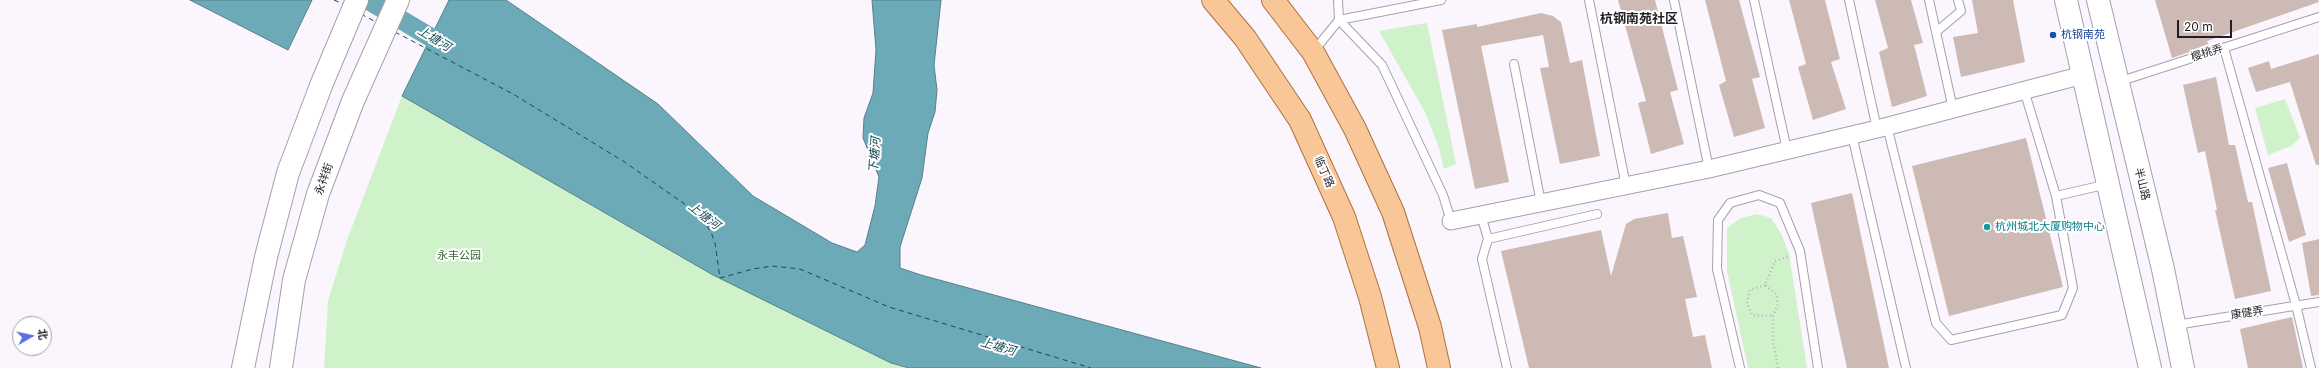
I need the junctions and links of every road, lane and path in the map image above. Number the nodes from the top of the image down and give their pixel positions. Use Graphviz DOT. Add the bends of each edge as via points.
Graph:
graph roads {
  1 [pos="357,0"];
  2 [pos="398,0"];
  3 [pos="1212,0"];
  4 [pos="1273,0"];
  5 [pos="1338,0"];
  6 [pos="1441,0"];
  7 [pos="1589,0"];
  8 [pos="1674,0"];
  9 [pos="1754,0"];
  10 [pos="1849,0"];
  11 [pos="1929,0"];
  12 [pos="1958,0"];
  13 [pos="2066,0"];
  14 [pos="2098,0"];
  15 [pos="2319,17"];
  16 [pos="1339,20"];
  17 [pos="1936,32"];
  18 [pos="2224,48"];
  19 [pos="1313,52"];
  20 [pos="1514,64"];
  21 [pos="2083,75"];
  22 [pos="2117,82"];
  23 [pos="2024,90"];
  24 [pos="1953,109"];
  25 [pos="1882,127"];
  26 [pos="1852,135"];
  27 [pos="1787,150"];
  28 [pos="1709,169"];
  29 [pos="2109,184"];
  30 [pos="1626,186"];
  31 [pos="2056,196"];
  32 [pos="1541,203"];
  33 [pos="1597,214"];
  34 [pos="1481,215"];
  35 [pos="1451,221"];
  36 [pos="1488,239"];
  37 [pos="1800,251"];
  38 [pos="1765,285"];
  39 [pos="2319,302"];
  40 [pos="2296,305"];
  41 [pos="1773,316"];
  42 [pos="2174,325"];
  43 [pos="243,368"];
  44 [pos="281,368"];
  45 [pos="1388,368"];
  46 [pos="1439,368"];
  47 [pos="1507,368"];
  48 [pos="1740,368"];
  49 [pos="1778,368"];
  50 [pos="1818,368"];
  51 [pos="1906,368"];
  52 [pos="2150,368"];
  53 [pos="2183,368"];
  54 [pos="2311,368"];
  1 -- 43 [label="street" via="288,173 266,256"];
  2 -- 44 [label="street, 永祥街" via="353,101 318,194 294,280"];
  3 -- 45 [label="main road, 临丁路" via="1245,38 1300,120 1344,217 1370,297"];
  4 -- 19 [label="main road"];
  5 -- 16 [label="lane"];
  6 -- 16 [label="lane"];
  7 -- 30 [label="lane"];
  8 -- 28 [label="lane"];
  9 -- 27 [label="lane"];
  10 -- 25 [label="lane"];
  11 -- 17 [label="lane"];
  12 -- 17 [label="lane" via="1961,11"];
  13 -- 21 [label="street"];
  14 -- 22 [label="street, 半山路"];
  15 -- 18 [label="lane, 樱桃弄"];
  16 -- 19 [label="lane"];
  16 -- 35 [label="lane" via="1382,65 1443,195"];
  17 -- 24 [label="lane"];
  18 -- 22 [label="lane, 樱桃弄"];
  18 -- 40 [label="lane"];
  19 -- 46 [label="main road" via="1356,129 1393,212 1430,327"];
  20 -- 32 [label="lane"];
  21 -- 23 [label="street"];
  21 -- 29 [label="street"];
  22 -- 42 [label="street, 半山路"];
  23 -- 24 [label="street"];
  23 -- 31 [label="lane"];
  24 -- 25 [label="street"];
  25 -- 26 [label="street"];
  25 -- 31 [label="lane" via="1936,322 1951,340 2062,315 2073,288"];
  26 -- 27 [label="street"];
  26 -- 51 [label="lane"];
  27 -- 28 [label="street"];
  28 -- 30 [label="street"];
  29 -- 31 [label="lane"];
  29 -- 52 [label="street"];
  30 -- 32 [label="street"];
  32 -- 34 [label="street"];
  33 -- 36 [label="lane"];
  34 -- 35 [label="street"];
  34 -- 36 [label="lane"];
  36 -- 47 [label="lane" via="1482,259"];
  37 -- 38 [label="path" via="1775,261"];
  37 -- 48 [label="lane" via="1780,203 1759,195 1730,203 1718,220 1716,269"];
  37 -- 50 [label="lane"];
  38 -- 41 [label="path" via="1776,294 1778,304"];
  38 -- 41 [label="path" via="1750,290 1747,303 1752,315"];
  39 -- 40 [label="lane, 康健弄"];
  40 -- 42 [label="lane, 康健弄"];
  40 -- 54 [label="lane"];
  41 -- 49 [label="path" via="1773,341"];
  42 -- 53 [label="street, 半山路"];
}
